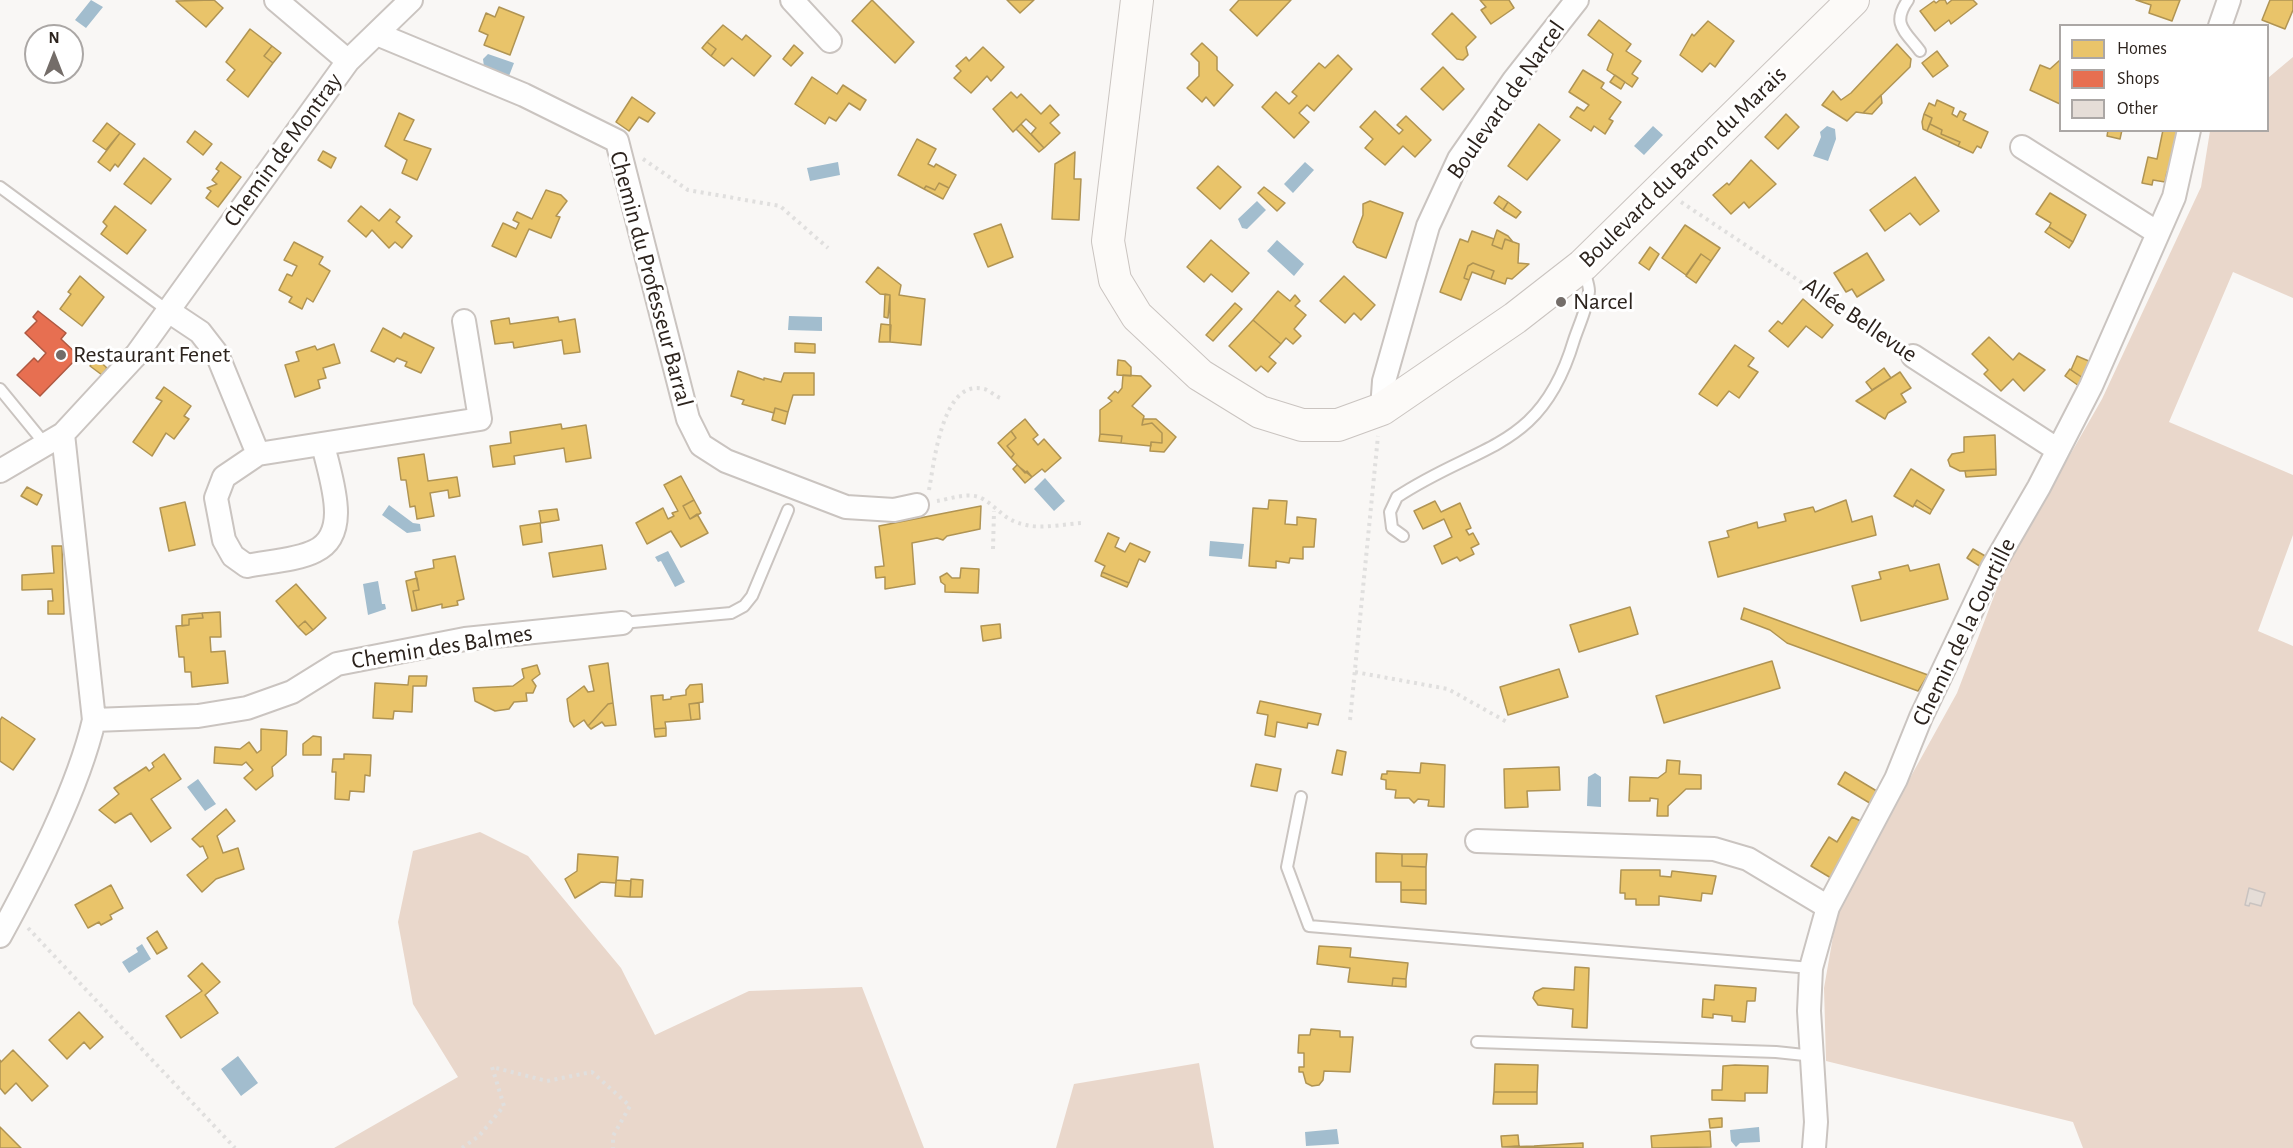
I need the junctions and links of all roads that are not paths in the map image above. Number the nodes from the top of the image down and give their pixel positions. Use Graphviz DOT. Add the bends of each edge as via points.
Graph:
graph roads {
  1 [pos="276,0"];
  2 [pos="411,0"];
  3 [pos="792,0"];
  4 [pos="1137,0"];
  5 [pos="1576,0"];
  6 [pos="1853,0"];
  7 [pos="1908,0"];
  8 [pos="2229,0"];
  9 [pos="2221,24"];
  10 [pos="376,34"];
  11 [pos="830,40"];
  12 [pos="1920,51"];
  13 [pos="348,61"];
  14 [pos="2189,132"];
  15 [pos="2022,147"];
  16 [pos="0,187"];
  17 [pos="2158,233"];
  18 [pos="1583,265"];
  19 [pos="167,310"];
  20 [pos="464,321"];
  21 [pos="1913,356"];
  22 [pos="0,389"];
  23 [pos="1378,411"];
  24 [pos="54,439"];
  25 [pos="323,444"];
  26 [pos="2058,450"];
  27 [pos="258,454"];
  28 [pos="0,471"];
  29 [pos="917,505"];
  30 [pos="788,510"];
  31 [pos="1403,536"];
  32 [pos="622,623"];
  33 [pos="94,720"];
  34 [pos="1301,797"];
  35 [pos="1477,841"];
  36 [pos="1828,907"];
  37 [pos="0,936"];
  38 [pos="1811,968"];
  39 [pos="1477,1042"];
  40 [pos="1814,1056"];
  41 [pos="1814,1148"];
  1 -- 13 [label="street"];
  2 -- 10 [label="street, Chemin de Montray"];
  3 -- 11 [label="street"];
  4 -- 23 [label="street, Boulevard du Baron du Marais" via="1108,241 1115,280 1137,316 1200,375 1260,412 1302,424 1338,425"];
  5 -- 23 [label="street, Boulevard de Narcel" via="1459,159 1428,226"];
  6 -- 18 [label="street, Boulevard du Baron du Marais"];
  7 -- 12 [label="lane" via="1899,12 1900,25"];
  8 -- 9 [label="street"];
  10 -- 13 [label="street, Chemin de Montray"];
  10 -- 29 [label="street, Chemin du Professeur Barral" via="524,95 617,141 688,419 700,445 726,461 846,507 894,510"];
  13 -- 19 [label="street, Chemin de Montray"];
  14 -- 17 [label="street, Chemin de la Courtille" via="2174,197"];
  15 -- 17 [label="street"];
  16 -- 19 [label="lane"];
  17 -- 26 [label="street, Chemin de la Courtille" via="2091,386"];
  18 -- 23 [label="street, Boulevard du Baron du Marais" via="1515,318"];
  18 -- 31 [label="lane" via="1589,292 1568,360 1547,402 1527,425 1494,447 1397,497 1390,512 1392,528"];
  19 -- 24 [label="street, Chemin de Montray" via="136,354"];
  19 -- 27 [label="street" via="200,332 217,354"];
  20 -- 25 [label="street" via="480,419"];
  21 -- 26 [label="street, Allée Bellevue"];
  22 -- 24 [label="lane"];
  24 -- 28 [label="street, Chemin de Montray"];
  24 -- 33 [label="street"];
  25 -- 27 [label="street"];
  25 -- 27 [label="street" via="336,515 332,538 315,551 247,566 233,556 224,540 216,498 224,477"];
  26 -- 36 [label="street, Chemin de la Courtille" via="1992,568 1896,779"];
  30 -- 32 [label="lane" via="752,596 744,606 731,613"];
  32 -- 33 [label="street, Chemin des Balmes" via="465,639 337,664 292,692 247,708 198,716"];
  33 -- 37 [label="street" via="82,762"];
  34 -- 38 [label="lane" via="1287,867 1308,926"];
  35 -- 36 [label="street" via="1714,849 1748,859"];
  36 -- 38 [label="street, Chemin de la Courtille"];
  38 -- 40 [label="street, Chemin de la Courtille" via="1809,1011"];
  39 -- 40 [label="lane"];
  40 -- 41 [label="street, Chemin de la Courtille"];
}
